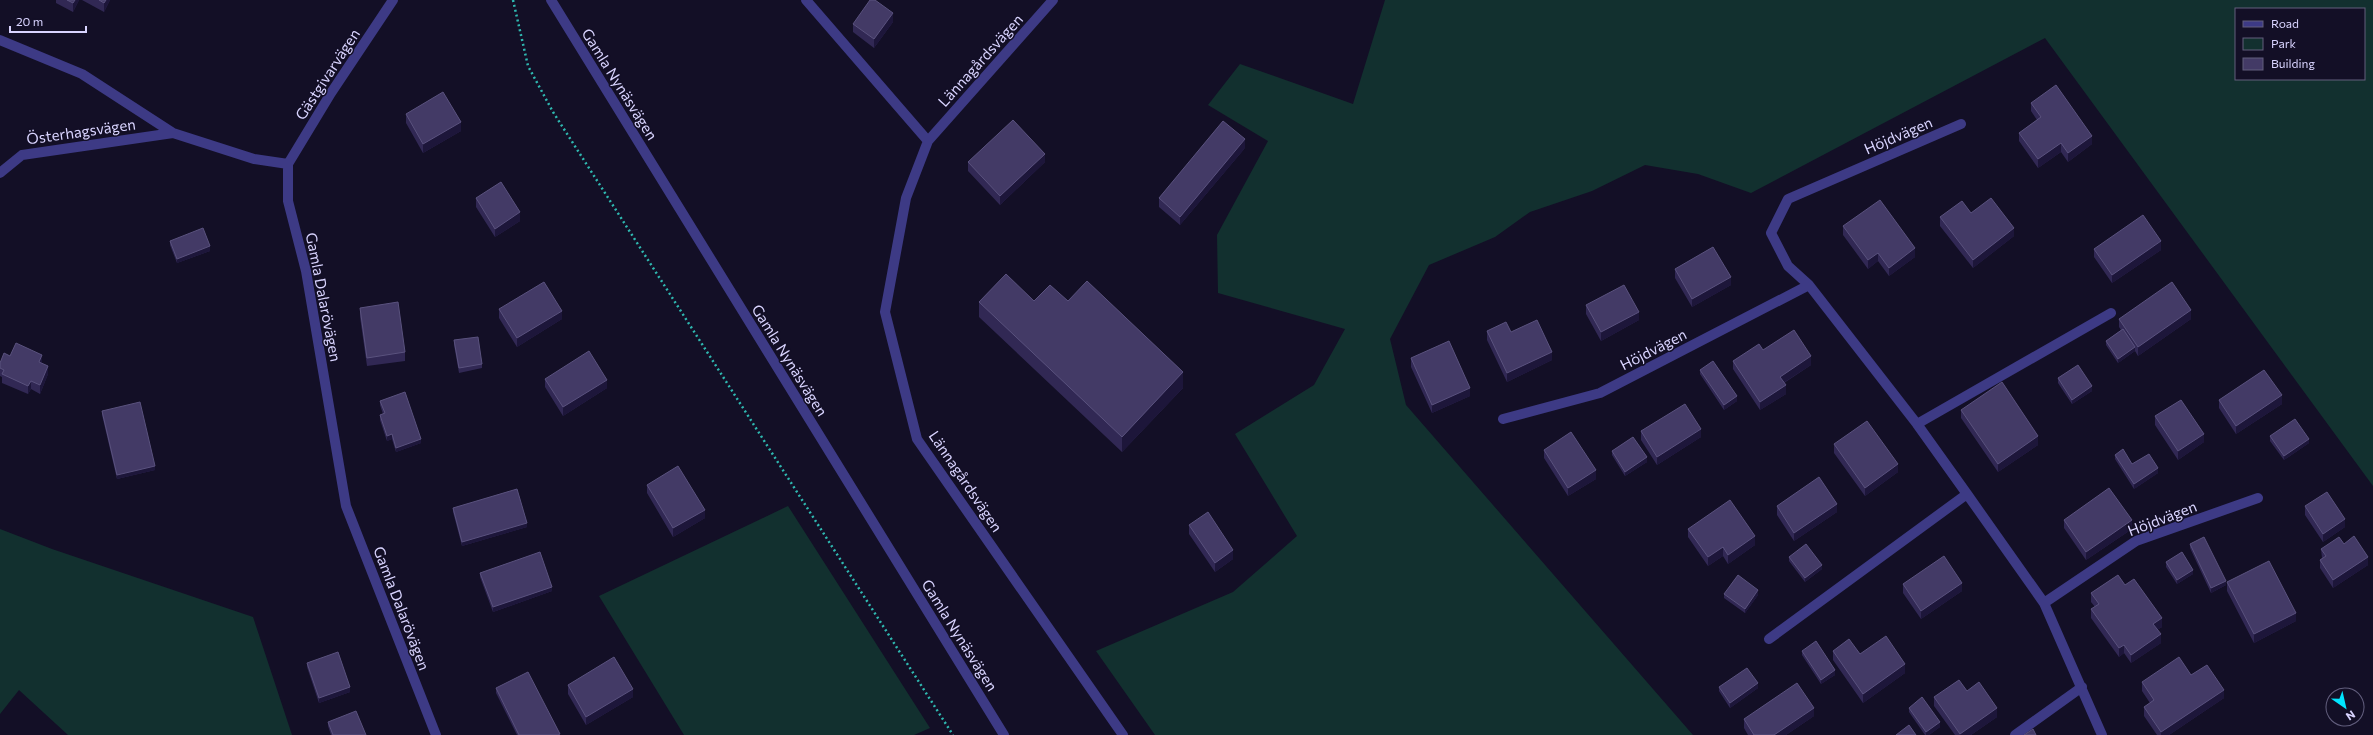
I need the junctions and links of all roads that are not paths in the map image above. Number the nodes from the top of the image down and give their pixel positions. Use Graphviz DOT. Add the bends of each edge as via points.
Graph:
graph roads {
  1 [pos="393,0"];
  2 [pos="551,0"];
  3 [pos="806,0"];
  4 [pos="1053,0"];
  5 [pos="0,40"];
  6 [pos="1960,124"];
  7 [pos="173,133"];
  8 [pos="928,141"];
  9 [pos="288,164"];
  10 [pos="0,173"];
  11 [pos="1809,285"];
  12 [pos="2111,313"];
  13 [pos="1503,419"];
  14 [pos="1917,424"];
  15 [pos="1967,494"];
  16 [pos="2258,498"];
  17 [pos="2044,603"];
  18 [pos="1769,639"];
  19 [pos="2082,687"];
  20 [pos="436,735"];
  21 [pos="1004,735"];
  22 [pos="1123,735"];
  23 [pos="2014,735"];
  24 [pos="2102,735"];
  1 -- 9 [label="street, Gästgivarvägen" via="331,93"];
  2 -- 21 [label="street, Gamla Nynäsvägen"];
  3 -- 8 [label="street"];
  4 -- 8 [label="street, Lännagårdsvägen"];
  5 -- 7 [label="street" via="82,74"];
  6 -- 11 [label="street, Höjdvägen" via="1788,199 1771,233 1788,266"];
  7 -- 9 [label="street" via="254,159"];
  7 -- 10 [label="street, Österhagsvägen" via="22,155"];
  8 -- 22 [label="street, Lännagårdsvägen" via="906,198 885,312 917,439"];
  9 -- 20 [label="street, Gamla Dalarövägen" via="288,201 306,271 346,506"];
  11 -- 13 [label="street, Höjdvägen" via="1600,393"];
  11 -- 14 [label="street, Höjdvägen"];
  12 -- 14 [label="street"];
  14 -- 15 [label="street, Höjdvägen"];
  15 -- 17 [label="street, Höjdvägen"];
  15 -- 18 [label="street"];
  16 -- 17 [label="street, Höjdvägen" via="2136,541"];
  17 -- 19 [label="street, Höjdvägen"];
  19 -- 23 [label="street"];
  19 -- 24 [label="street, Höjdvägen"];
}
